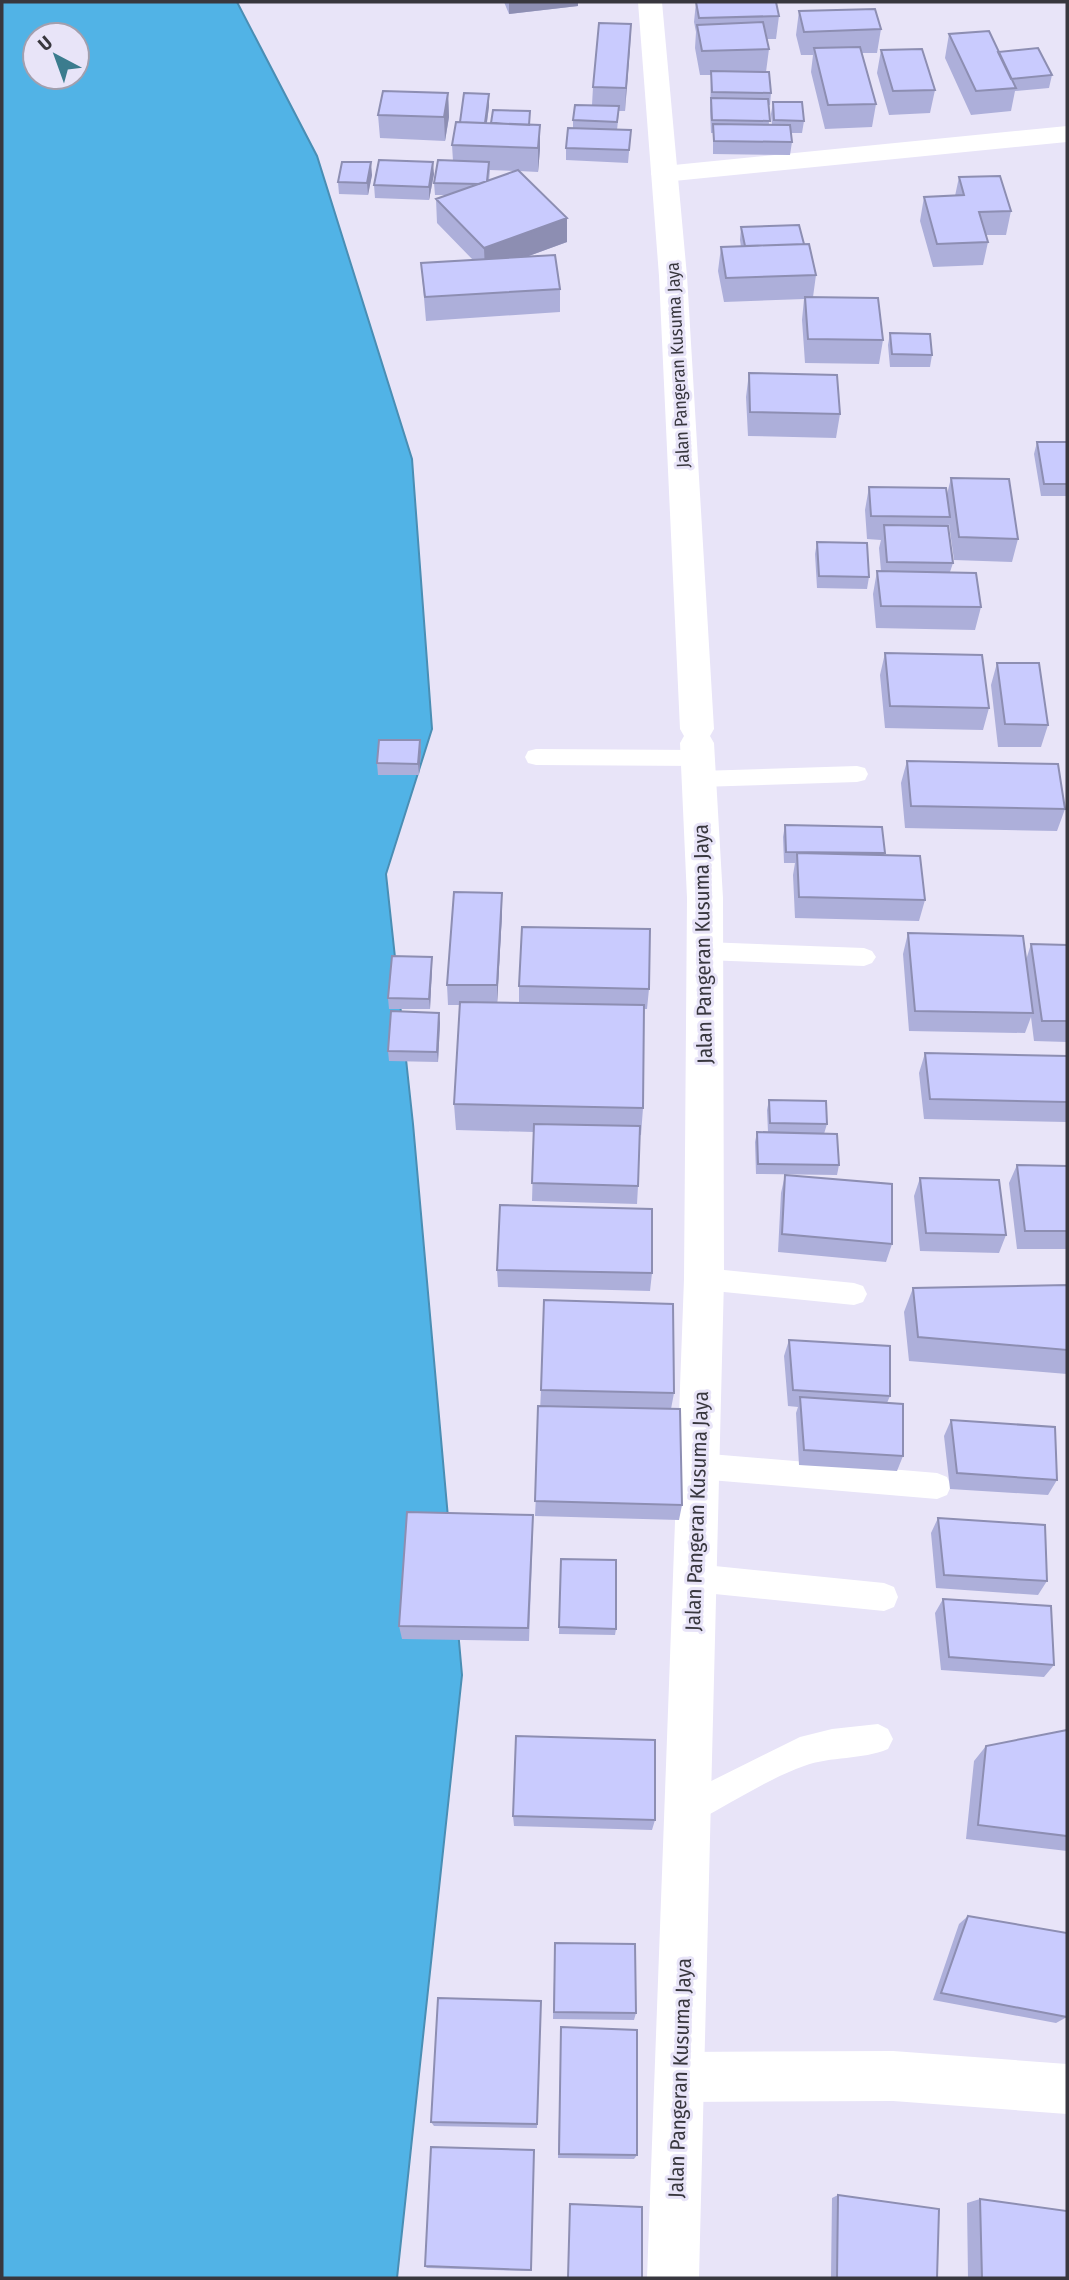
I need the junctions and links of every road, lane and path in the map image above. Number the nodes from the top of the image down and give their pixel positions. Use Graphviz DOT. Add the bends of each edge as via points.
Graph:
graph roads {
  1 [pos="651,12"];
  2 [pos="1067,134"];
  3 [pos="664,174"];
  4 [pos="698,752"];
  5 [pos="536,757"];
  6 [pos="857,774"];
  7 [pos="705,951"];
  8 [pos="864,957"];
  9 [pos="705,1279"];
  10 [pos="854,1294"];
  11 [pos="698,1466"];
  12 [pos="937,1486"];
  13 [pos="695,1578"];
  14 [pos="884,1597"];
  15 [pos="878,1739"];
  16 [pos="688,1809"];
  17 [pos="681,2077"];
  18 [pos="1067,2089"];
  19 [pos="673,2278"];
  1 -- 3 [label="street, Jalan Pangeran Kusuma Jaya"];
  2 -- 3 [label="street"];
  3 -- 4 [label="street, Jalan Pangeran Kusuma Jaya"];
  4 -- 5 [label="lane"];
  4 -- 6 [label="lane"];
  4 -- 7 [label="street, Jalan Pangeran Kusuma Jaya"];
  7 -- 8 [label="lane"];
  7 -- 9 [label="street, Jalan Pangeran Kusuma Jaya"];
  9 -- 10 [label="lane"];
  9 -- 11 [label="street, Jalan Pangeran Kusuma Jaya"];
  11 -- 12 [label="lane"];
  11 -- 13 [label="street, Jalan Pangeran Kusuma Jaya"];
  13 -- 14 [label="lane"];
  13 -- 16 [label="street, Jalan Pangeran Kusuma Jaya"];
  15 -- 16 [label="lane" via="800,1752"];
  16 -- 17 [label="street, Jalan Pangeran Kusuma Jaya"];
  17 -- 18 [label="street" via="892,2077"];
  17 -- 19 [label="street, Jalan Pangeran Kusuma Jaya"];
}
